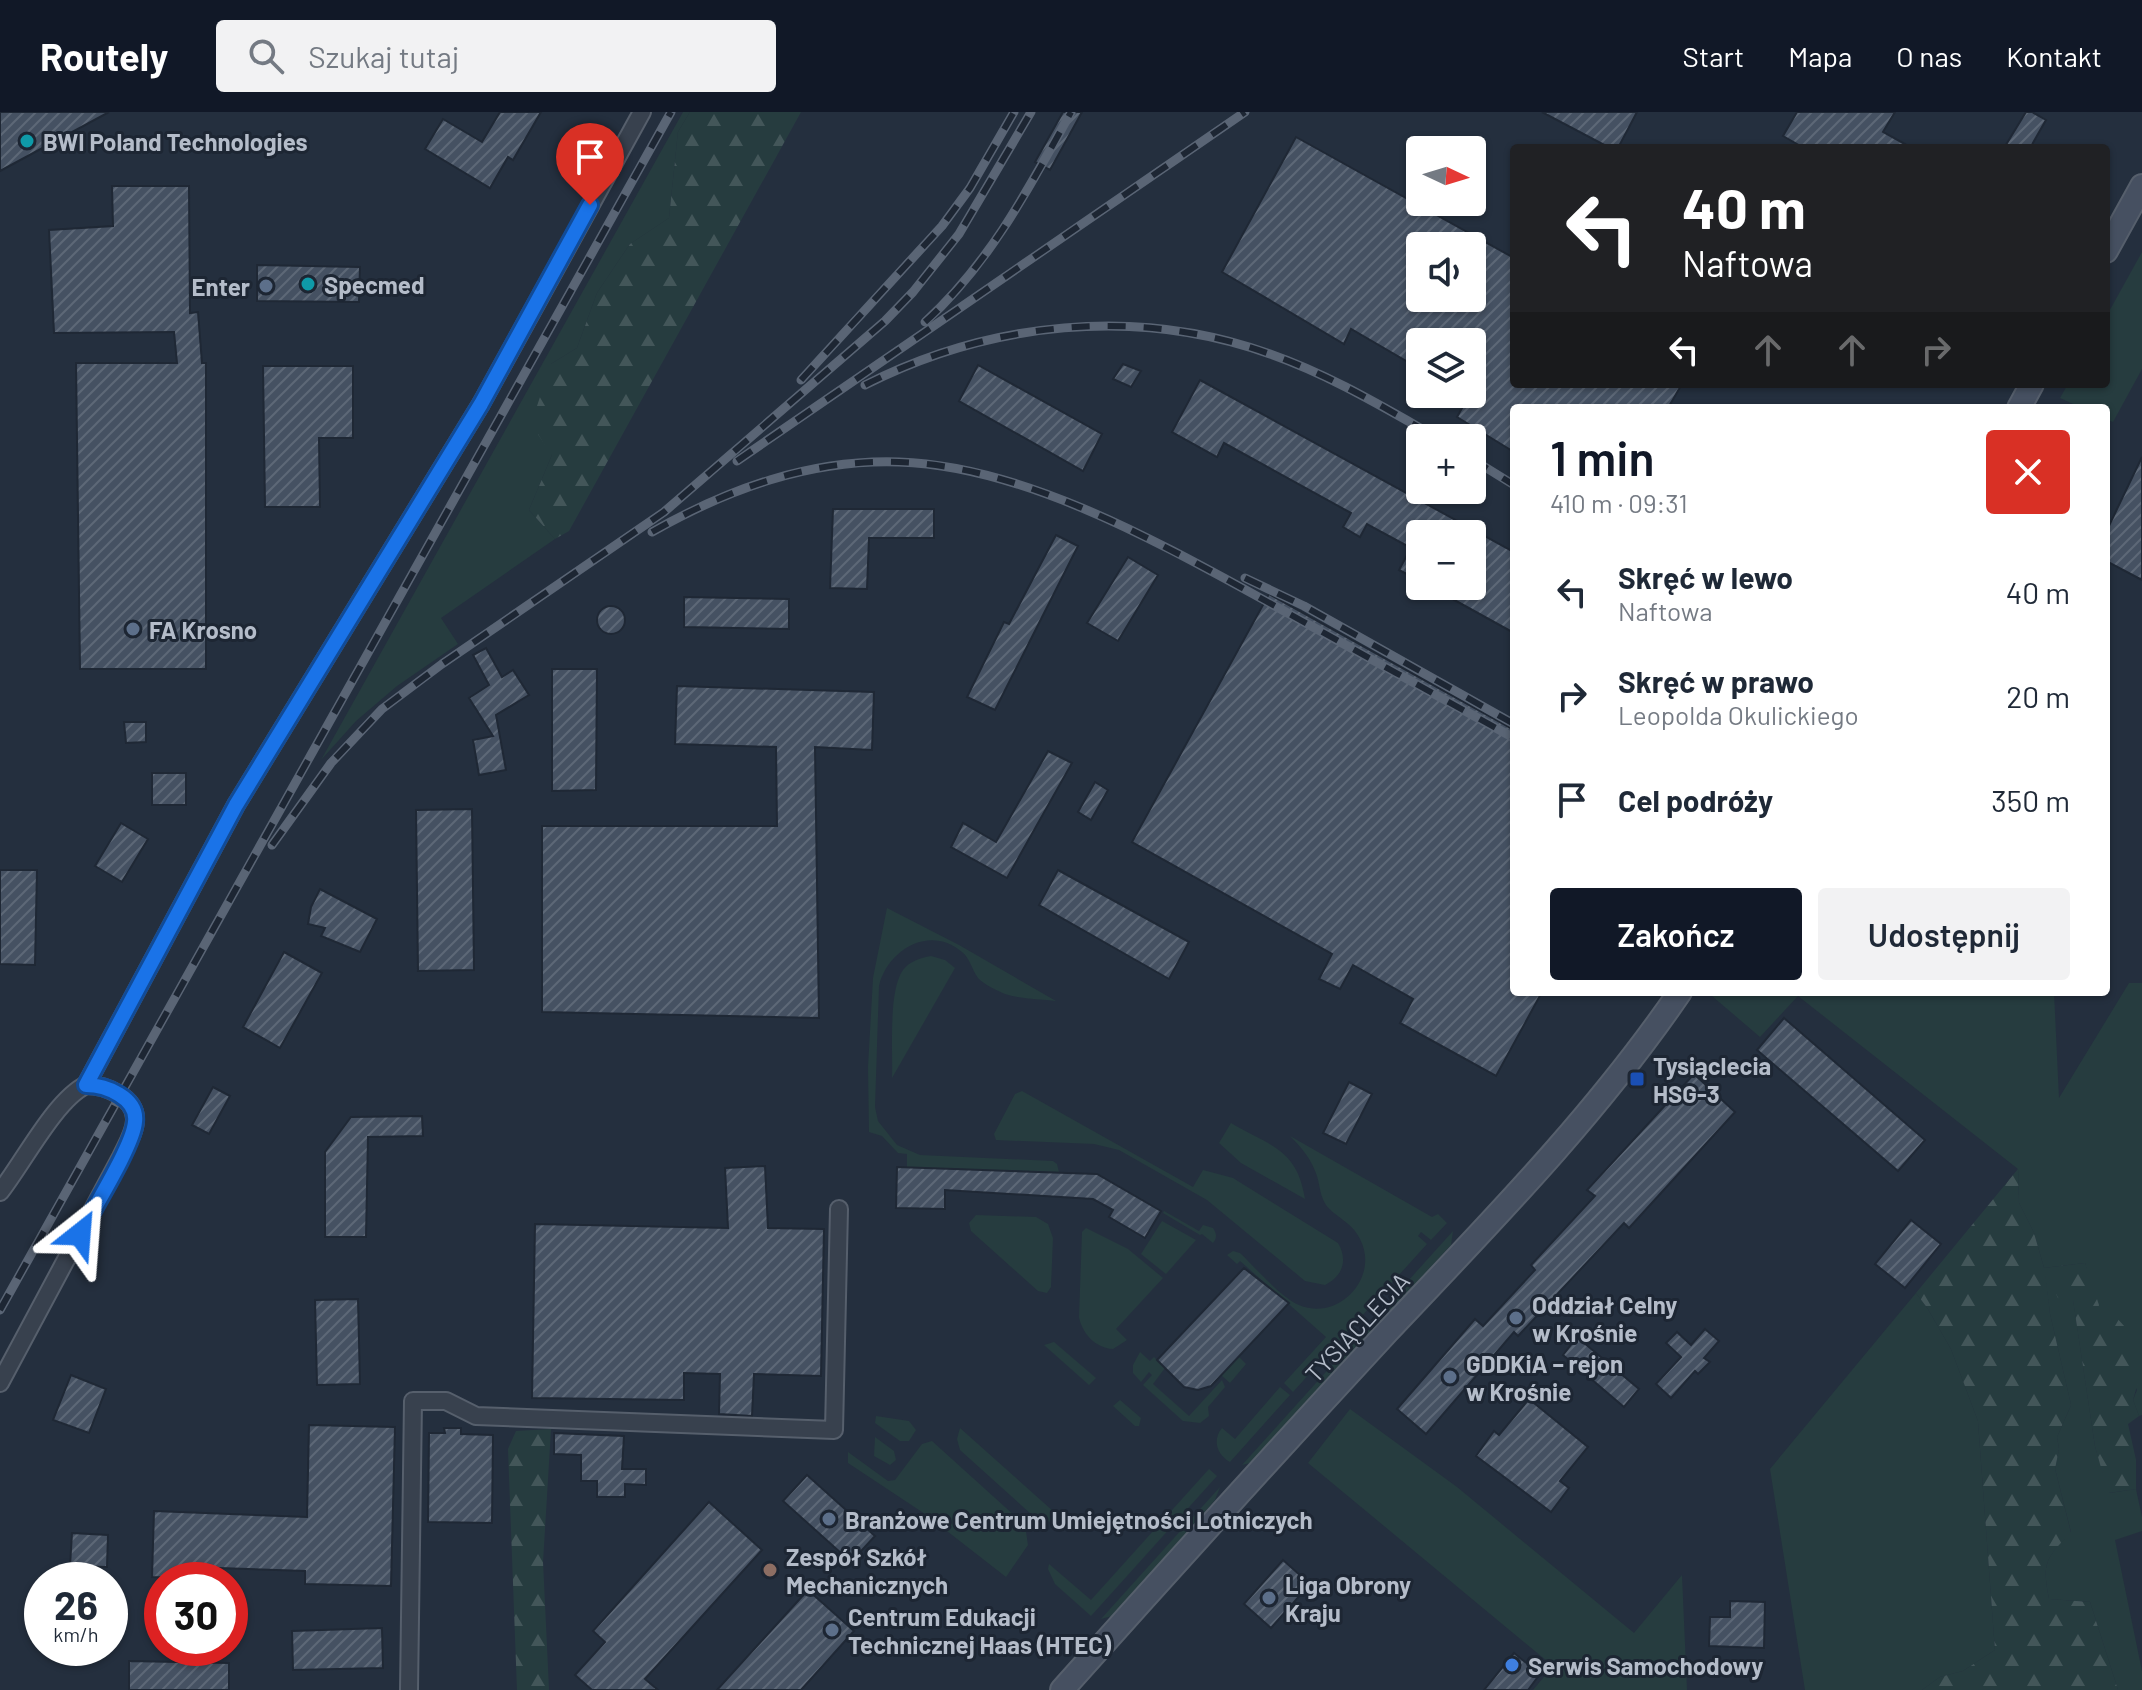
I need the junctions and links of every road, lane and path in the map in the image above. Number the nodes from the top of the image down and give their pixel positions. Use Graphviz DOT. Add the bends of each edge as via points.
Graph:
graph roads {
  1 [pos="642,112"];
  2 [pos="2142,186"];
  3 [pos="2110,244"];
  4 [pos="1677,996"];
  5 [pos="86,1085"];
  6 [pos="0,1192"];
  7 [pos="839,1209"];
  8 [pos="0,1383"];
  9 [pos="409,1690"];
  10 [pos="1062,1690"];
  1 -- 5 [label="street" via="481,404 236,805"];
  2 -- 3 [label="street"];
  4 -- 10 [label="street, TYSIĄCLECIA" via="1623,1071 1528,1181"];
  5 -- 6 [label="street" via="59,1109"];
  5 -- 8 [label="street" via="120,1095 134,1112 135,1123"];
  7 -- 9 [label="street" via="834,1430 476,1416 446,1401 413,1401"];
}
